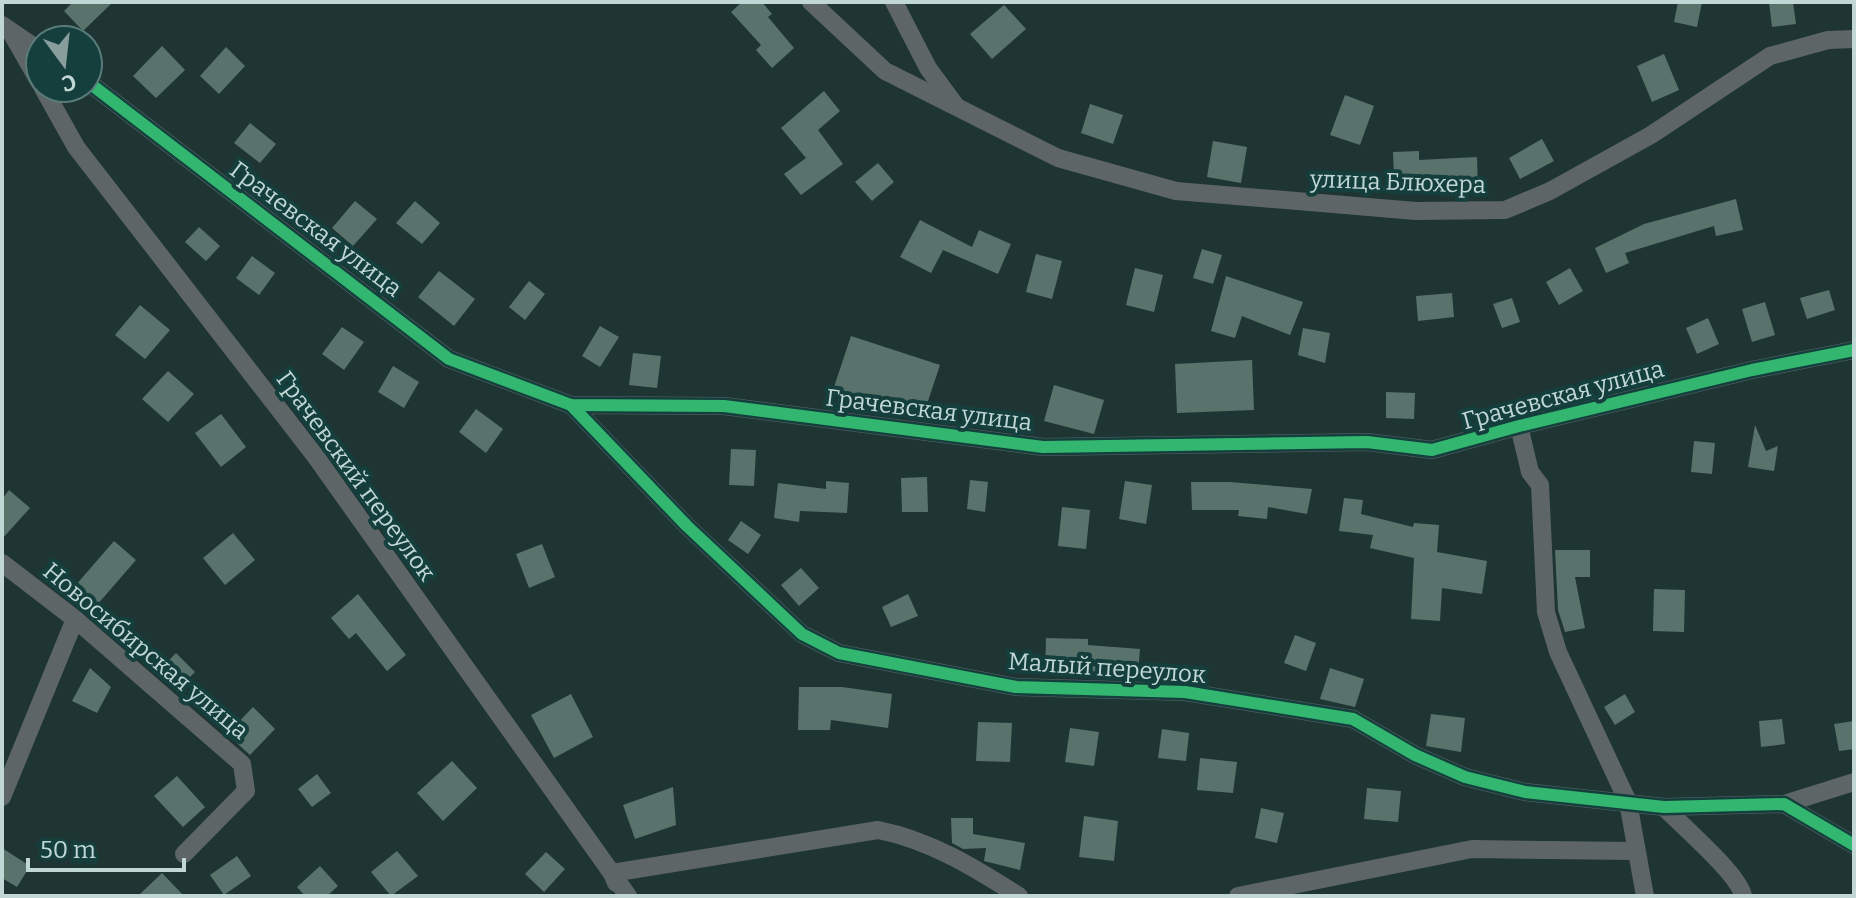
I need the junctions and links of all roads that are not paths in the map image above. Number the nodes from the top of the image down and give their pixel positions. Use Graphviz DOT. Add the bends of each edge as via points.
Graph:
graph roads {
  1 [pos="811,2"];
  2 [pos="894,2"];
  3 [pos="7,29"];
  4 [pos="1854,39"];
  5 [pos="24,40"];
  6 [pos="24,58"];
  7 [pos="104,94"];
  8 [pos="51,104"];
  9 [pos="960,111"];
  10 [pos="1854,350"];
  11 [pos="571,405"];
  12 [pos="1519,426"];
  13 [pos="2,563"];
  14 [pos="75,619"];
  15 [pos="1854,782"];
  16 [pos="2,797"];
  17 [pos="1628,802"];
  18 [pos="1784,804"];
  19 [pos="1664,807"];
  20 [pos="1854,845"];
  21 [pos="1635,851"];
  22 [pos="184,854"];
  23 [pos="612,873"];
  24 [pos="621,896"];
  25 [pos="628,896"];
  26 [pos="1019,896"];
  27 [pos="1238,896"];
  28 [pos="1645,896"];
  29 [pos="1743,896"];
  1 -- 9 [label="street, улица Блюхера" via="885,71"];
  2 -- 9 [label="street, улица Блюхера" via="928,68"];
  3 -- 5 [label="street"];
  3 -- 6 [label="street, Грачевский переулок"];
  4 -- 9 [label="street, улица Блюхера" via="1828,40 1770,56 1651,135 1505,210 1416,211 1176,191 1058,158"];
  7 -- 11 [label="street, Грачевская улица" via="449,359"];
  8 -- 23 [label="street, Грачевский переулок" via="76,147 316,457"];
  10 -- 12 [label="street, Грачевская улица"];
  11 -- 12 [label="street, Грачевская улица" via="724,406 1043,447 1367,442 1432,450"];
  11 -- 17 [label="street, Малый переулок" via="687,526 802,634 839,653 1016,687 1185,692 1353,719 1465,777 1525,792"];
  12 -- 17 [label="street" via="1530,472 1540,485 1546,612 1558,652"];
  13 -- 14 [label="street, Новосибирская улица"];
  14 -- 16 [label="street"];
  14 -- 22 [label="street, Новосибирская улица" via="242,764 246,791"];
  15 -- 18 [label="street, Малый переулок"];
  17 -- 19 [label="street, Малый переулок"];
  17 -- 21 [label="street"];
  18 -- 19 [label="street, Малый переулок"];
  18 -- 20 [label="street"];
  19 -- 29 [label="street" via="1731,871"];
  21 -- 27 [label="street" via="1472,849"];
  21 -- 28 [label="street"];
  23 -- 24 [label="street"];
  23 -- 25 [label="street, Грачевский переулок"];
  23 -- 26 [label="street" via="878,830 907,836"];
}
